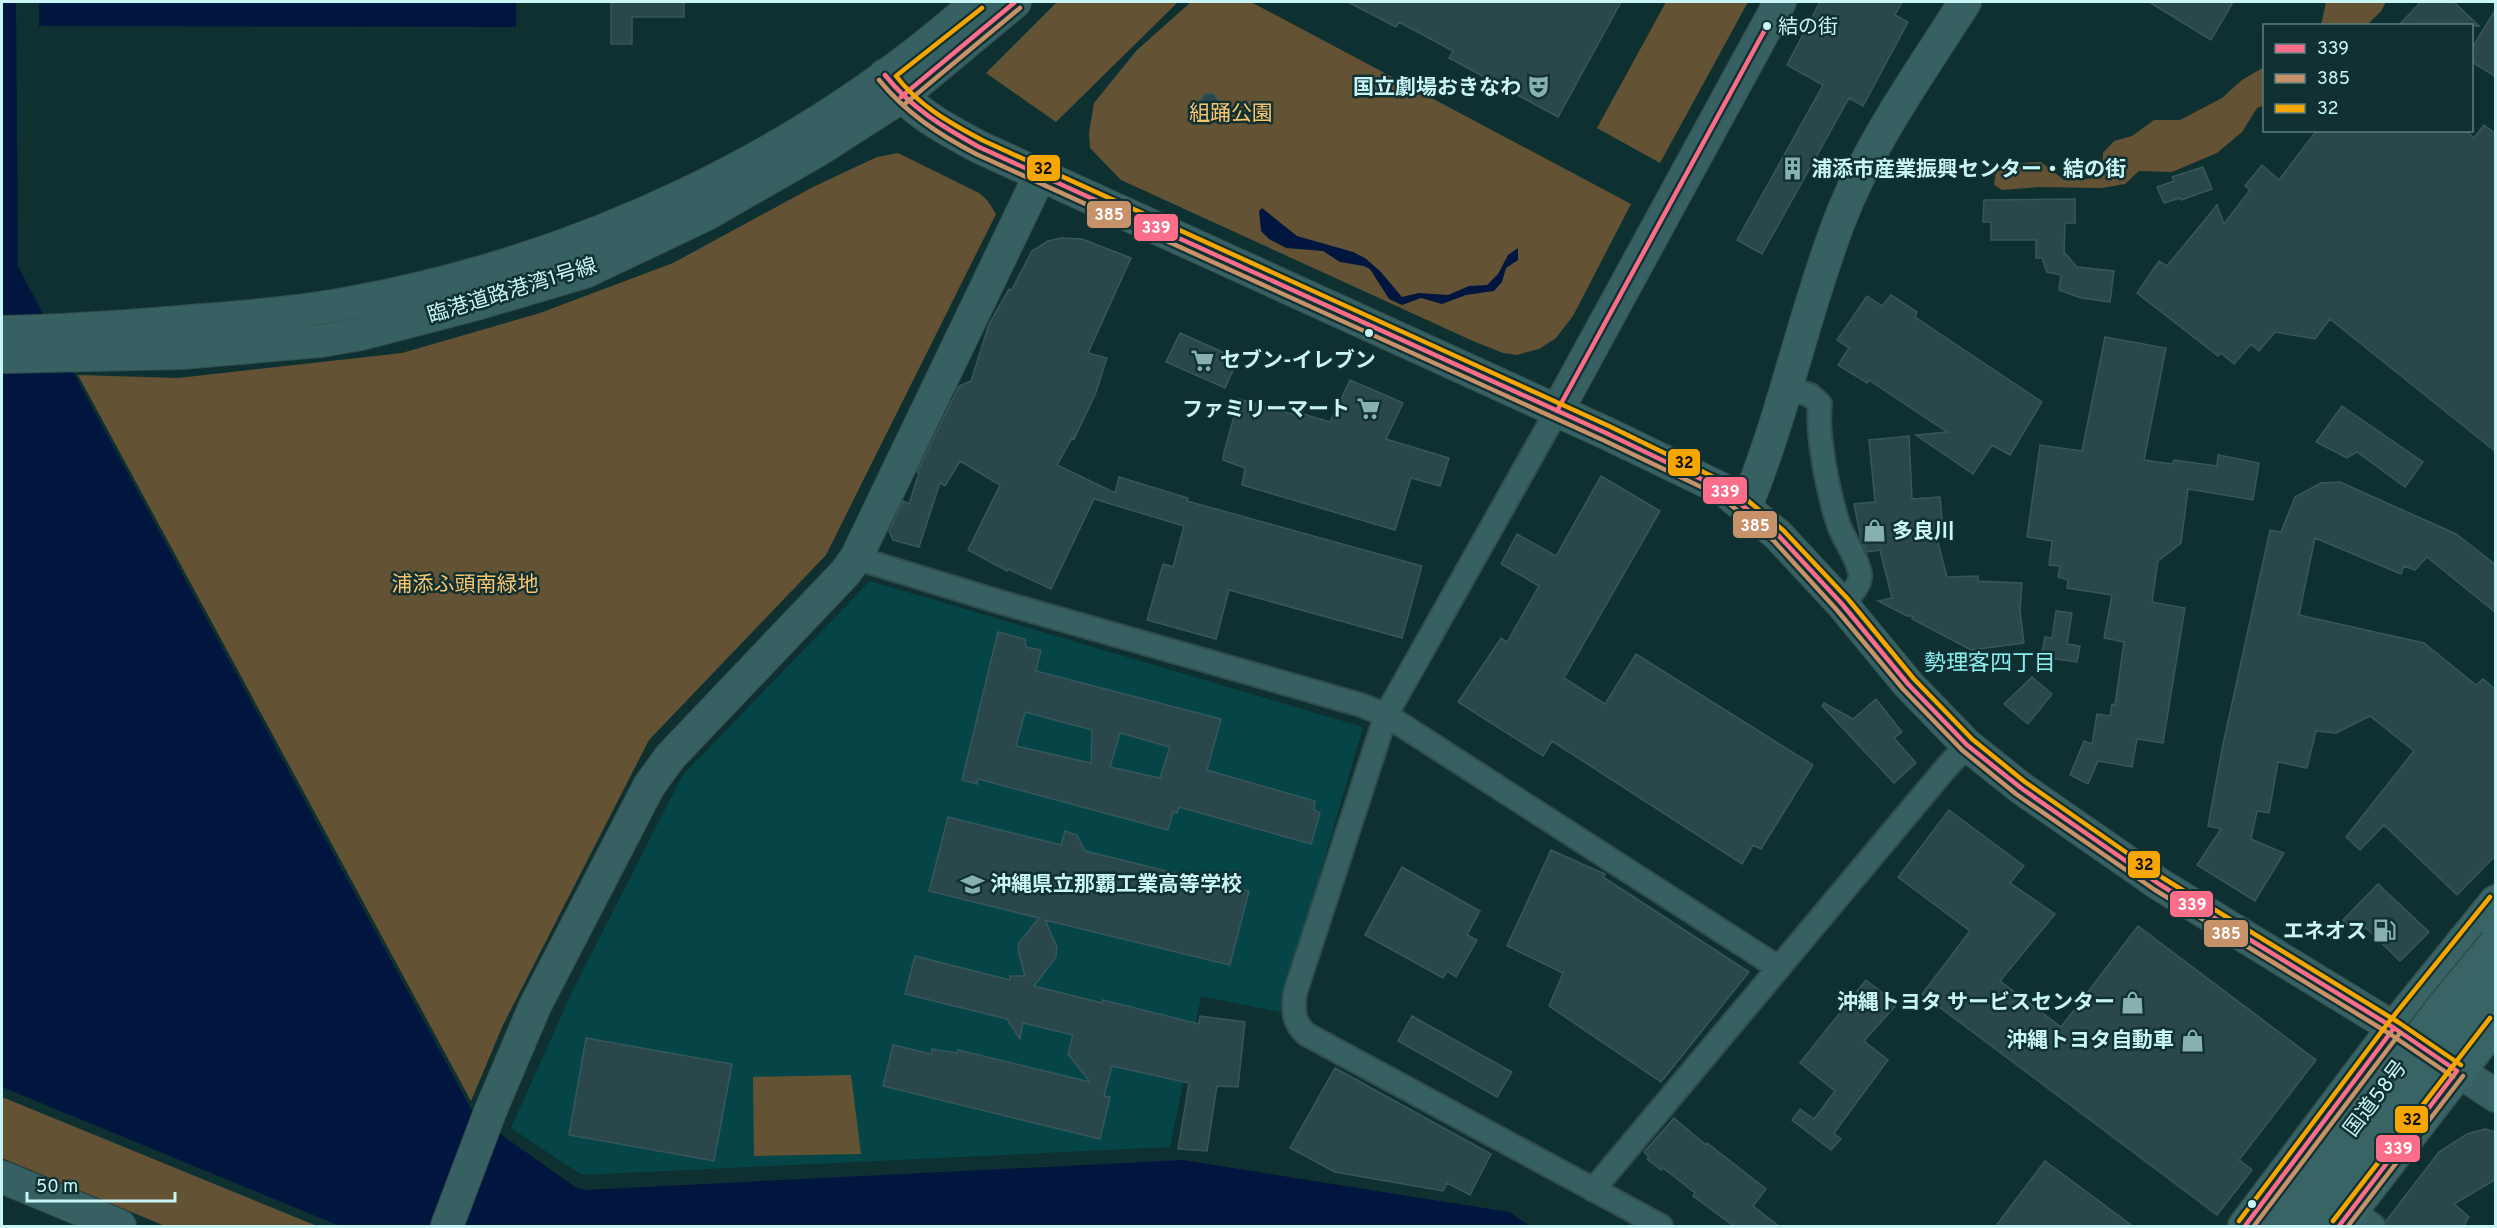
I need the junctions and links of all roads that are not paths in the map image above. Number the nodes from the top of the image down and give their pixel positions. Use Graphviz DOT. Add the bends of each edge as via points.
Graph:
graph roads {
  1 [pos="977,2"];
  2 [pos="1015,2"];
  3 [pos="1780,2"];
  4 [pos="1965,2"];
  5 [pos="893,86"];
  6 [pos="1040,176"];
  7 [pos="2,332"];
  8 [pos="78,343"];
  9 [pos="2,357"];
  10 [pos="1787,388"];
  11 [pos="1557,411"];
  12 [pos="1746,506"];
  13 [pos="856,558"];
  14 [pos="1842,604"];
  15 [pos="1386,715"];
  16 [pos="1967,745"];
  17 [pos="2496,902"];
  18 [pos="2496,943"];
  19 [pos="1779,968"];
  20 [pos="2496,984"];
  21 [pos="2496,1023"];
  22 [pos="2394,1028"];
  23 [pos="2457,1071"];
  24 [pos="2496,1096"];
  25 [pos="2,1178"];
  26 [pos="1593,1190"];
  27 [pos="72,1217"];
  28 [pos="2355,1221"];
  29 [pos="120,1227"];
  30 [pos="447,1227"];
  31 [pos="1661,1227"];
  32 [pos="2245,1227"];
  33 [pos="2277,1227"];
  34 [pos="2310,1227"];
  1 -- 5 [label="street, 臨港道路港湾1号線"];
  2 -- 5 [label="street, 臨港道路港湾1号線"];
  3 -- 11 [label="street"];
  4 -- 10 [label="street" via="1855,186 1808,312"];
  5 -- 6 [label="street" via="942,129"];
  5 -- 8 [label="street, 臨港道路港湾1号線" via="801,130 662,206 529,258 417,289 316,309"];
  6 -- 11 [label="street"];
  6 -- 13 [label="street"];
  7 -- 8 [label="street"];
  8 -- 9 [label="street"];
  10 -- 12 [label="street"];
  10 -- 14 [label="street" via="1810,395 1820,404 1818,418 1826,471 1839,525 1860,574 1857,586"];
  11 -- 12 [label="street" via="1708,481"];
  11 -- 15 [label="street"];
  12 -- 14 [label="street"];
  13 -- 15 [label="street"];
  13 -- 30 [label="street" via="670,757 649,786 535,1006"];
  14 -- 16 [label="street" via="1908,684"];
  15 -- 19 [label="street"];
  15 -- 26 [label="street" via="1295,993 1292,1011 1298,1026 1306,1034"];
  16 -- 19 [label="street"];
  16 -- 22 [label="street" via="2021,788 2159,884"];
  17 -- 22 [label="highway"];
  18 -- 33 [label="highway, 国道58号, bridge"];
  19 -- 26 [label="street"];
  20 -- 34 [label="highway, 国道58号, bridge"];
  21 -- 23 [label="highway"];
  22 -- 23 [label="street"];
  22 -- 32 [label="highway"];
  23 -- 24 [label="street"];
  23 -- 28 [label="highway"];
  25 -- 27 [label="street"];
  26 -- 31 [label="street"];
  27 -- 29 [label="street"];
}
